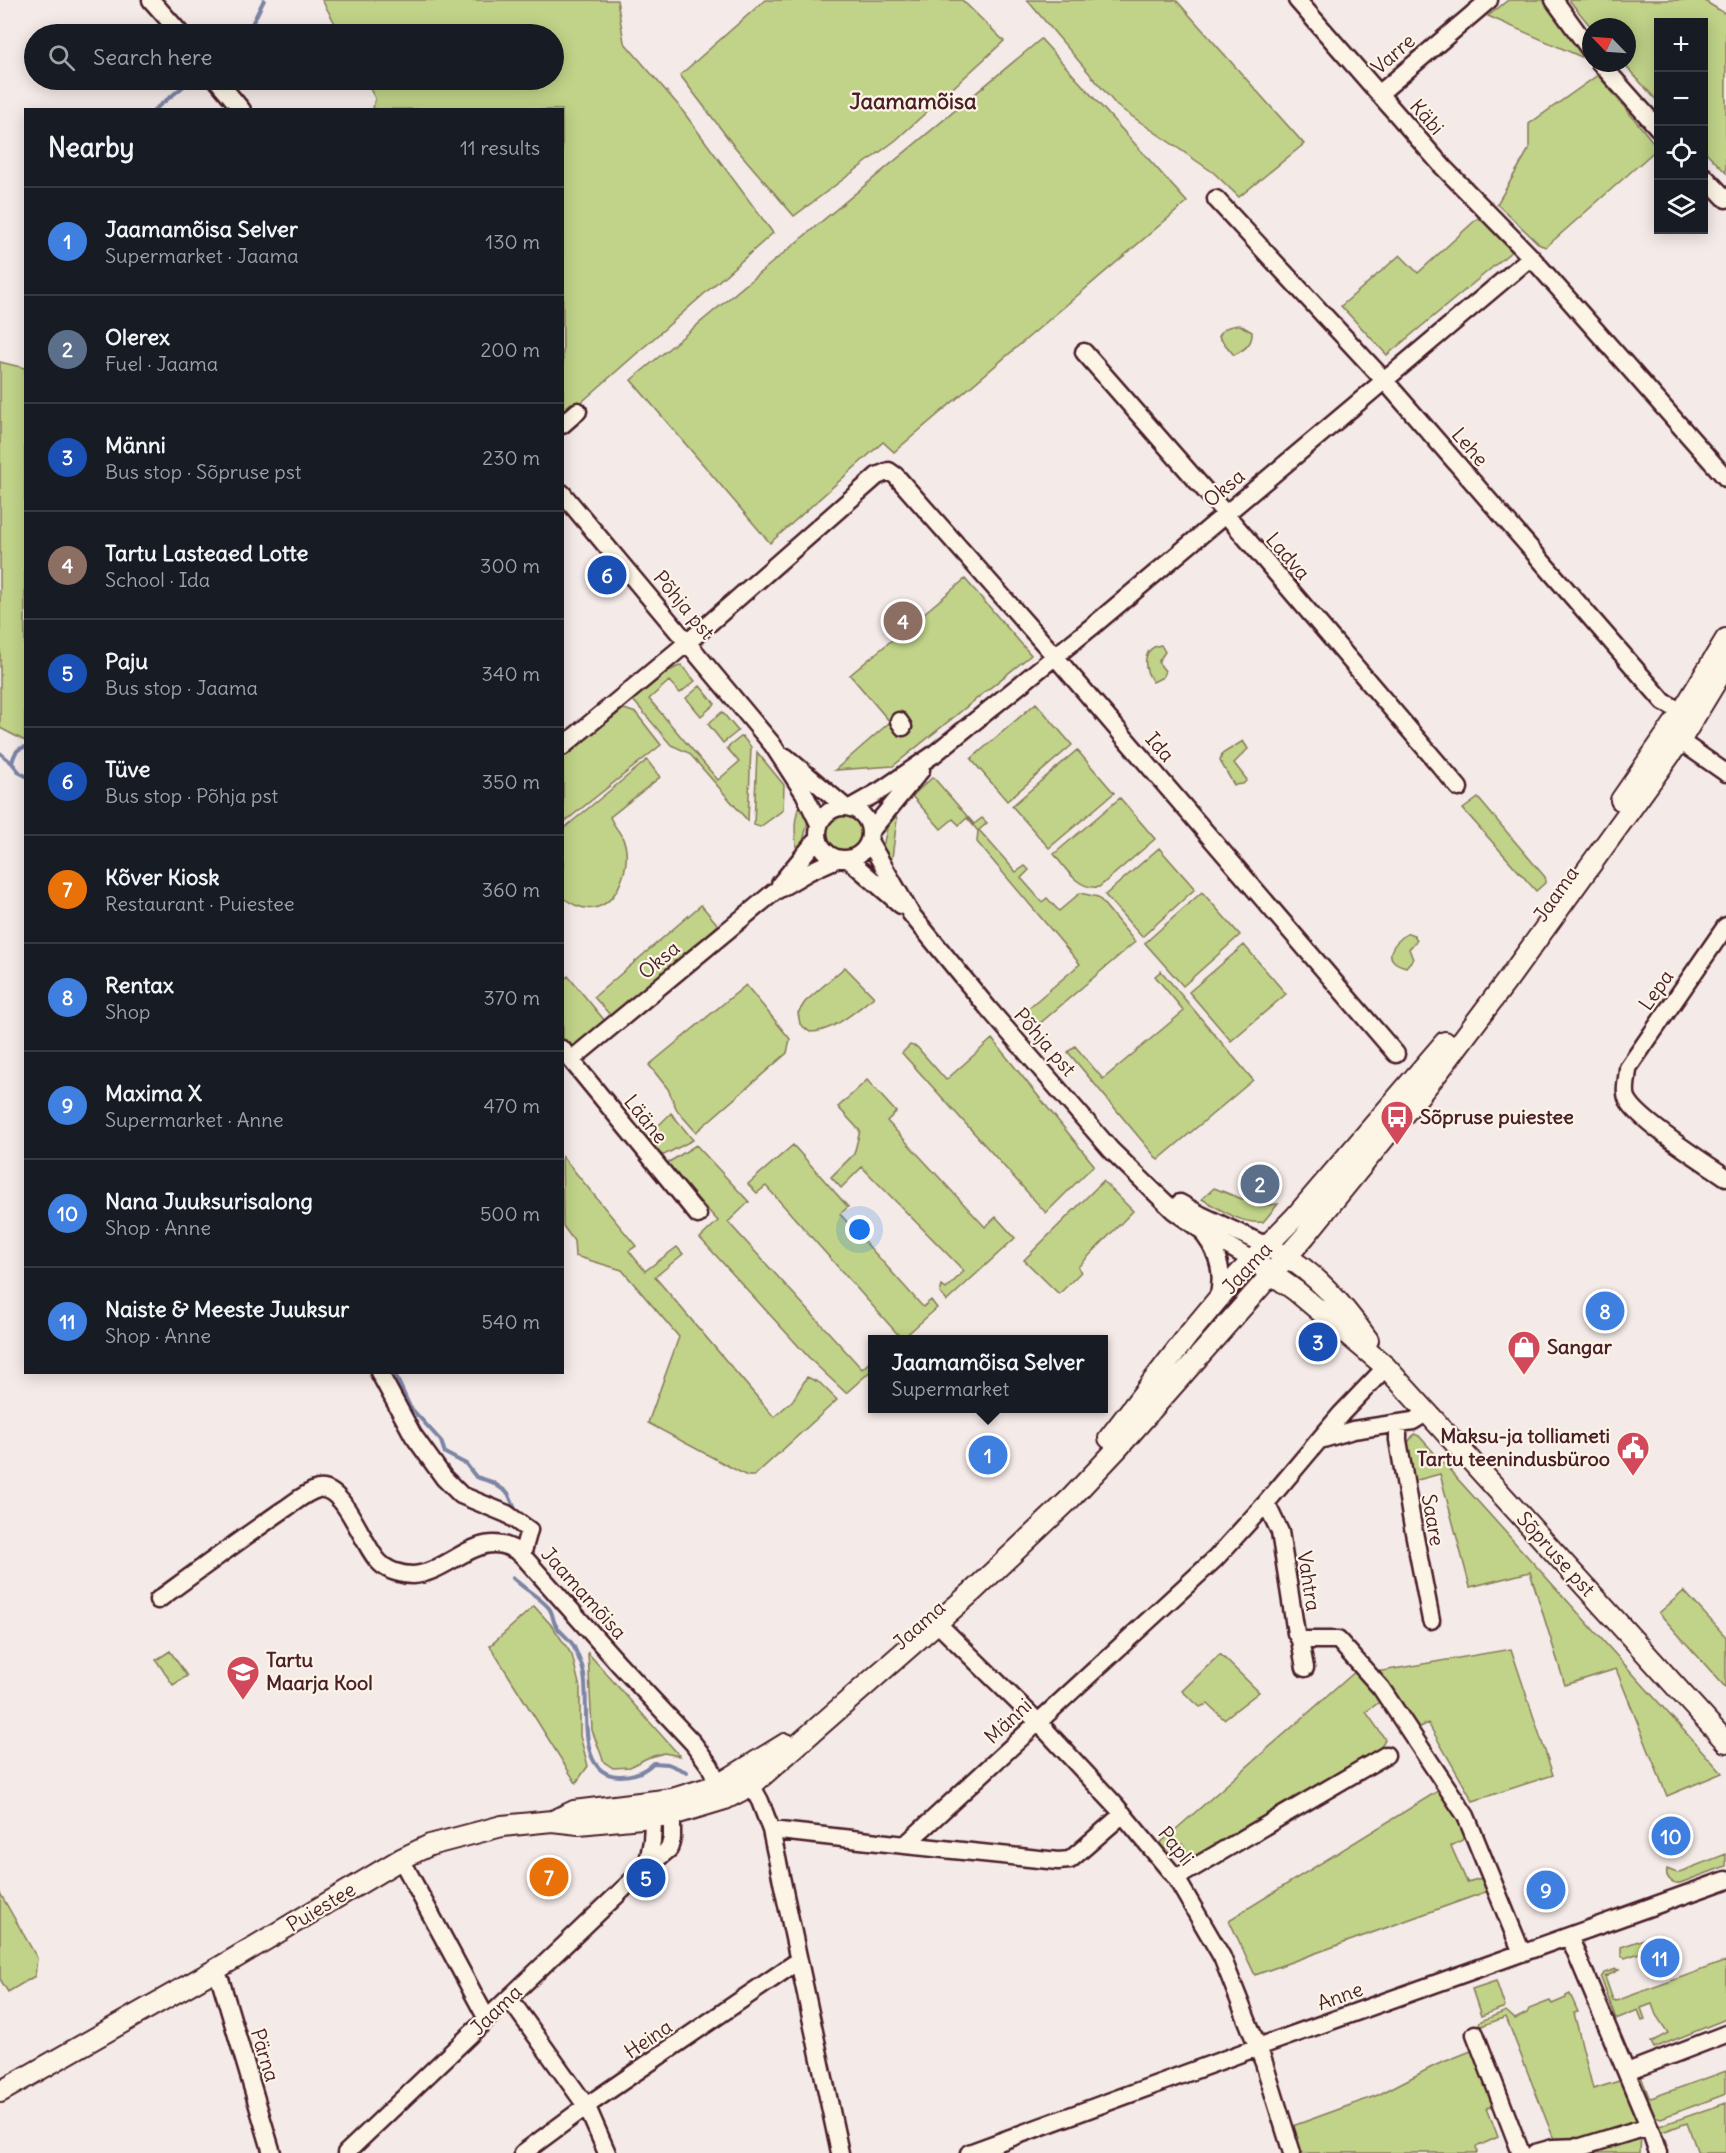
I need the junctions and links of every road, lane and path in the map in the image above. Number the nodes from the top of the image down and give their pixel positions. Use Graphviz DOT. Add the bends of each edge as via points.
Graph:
graph roads {
  1 [pos="1297,0"];
  2 [pos="1489,0"];
  3 [pos="1554,0"];
  4 [pos="152,1"];
  5 [pos="172,24"];
  6 [pos="1582,39"];
  7 [pos="1608,72"];
  8 [pos="225,90"];
  9 [pos="1379,94"];
  10 [pos="240,108"];
  11 [pos="1657,126"];
  12 [pos="1708,180"];
  13 [pos="1216,199"];
  14 [pos="1726,199"];
  15 [pos="1534,261"];
  16 [pos="1084,352"];
  17 [pos="1385,381"];
  18 [pos="578,411"];
  19 [pos="564,422"];
  20 [pos="1726,478"];
  21 [pos="564,495"];
  22 [pos="1225,514"];
  23 [pos="1726,639"];
  24 [pos="688,642"];
  25 [pos="1054,656"];
  26 [pos="1726,665"];
  27 [pos="1688,716"];
  28 [pos="1680,741"];
  29 [pos="772,744"];
  30 [pos="564,745"];
  31 [pos="933,755"];
  32 [pos="1726,773"];
  33 [pos="1459,788"];
  34 [pos="847,807"];
  35 [pos="819,831"];
  36 [pos="870,836"];
  37 [pos="843,859"];
  38 [pos="774,892"];
  39 [pos="911,914"];
  40 [pos="1726,926"];
  41 [pos="1396,1054"];
  42 [pos="567,1055"];
  43 [pos="1724,1172"];
  44 [pos="1155,1192"];
  45 [pos="698,1215"];
  46 [pos="1201,1230"];
  47 [pos="1267,1246"];
  48 [pos="1286,1256"];
  49 [pos="1252,1260"];
  50 [pos="1272,1273"];
  51 [pos="1218,1299"];
  52 [pos="1386,1366"];
  53 [pos="380,1374"];
  54 [pos="1428,1412"];
  55 [pos="1341,1413"];
  56 [pos="1398,1424"];
  57 [pos="1353,1430"];
  58 [pos="1319,1441"];
  59 [pos="1266,1503"];
  60 [pos="522,1555"];
  61 [pos="158,1600"];
  62 [pos="1431,1620"];
  63 [pos="936,1623"];
  64 [pos="1300,1640"];
  65 [pos="1305,1668"];
  66 [pos="1038,1722"];
  67 [pos="1726,1742"];
  68 [pos="1386,1755"];
  69 [pos="747,1778"];
  70 [pos="722,1792"];
  71 [pos="663,1808"];
  72 [pos="1122,1814"];
  73 [pos="771,1830"];
  74 [pos="905,1845"];
  75 [pos="401,1859"];
  76 [pos="1176,1878"];
  77 [pos="1726,1880"];
  78 [pos="1569,1936"];
  79 [pos="1522,1953"];
  80 [pos="798,1961"];
  81 [pos="215,1970"];
  82 [pos="509,1998"];
  83 [pos="487,2019"];
  84 [pos="1475,2034"];
  85 [pos="1726,2034"];
  86 [pos="1258,2047"];
  87 [pos="1627,2072"];
  88 [pos="0,2092"];
  89 [pos="588,2107"];
  90 [pos="1649,2126"];
  91 [pos="272,2153"];
  92 [pos="346,2153"];
  93 [pos="523,2153"];
  94 [pos="607,2153"];
  95 [pos="840,2153"];
  96 [pos="969,2153"];
  97 [pos="1292,2153"];
  98 [pos="1510,2153"];
  99 [pos="1521,2153"];
  100 [pos="1535,2153"];
  101 [pos="1658,2153"];
  1 -- 9 [label="street, Käbi"];
  2 -- 9 [label="street, Varre"];
  3 -- 6 [label="street"];
  4 -- 5 [label="street"];
  7 -- 11 [label="street"];
  8 -- 10 [label="street"];
  9 -- 15 [label="street, Käbi"];
  12 -- 14 [label="street"];
  13 -- 17 [label="street, Lehe"];
  15 -- 17 [label="street, Oksa"];
  15 -- 20 [label="street, Käbi"];
  16 -- 22 [label="street, Ladva"];
  17 -- 22 [label="street, Oksa"];
  17 -- 27 [label="street, Lehe" via="1664,702"];
  18 -- 19 [label="street"];
  21 -- 24 [label="street, Põhja pst"];
  22 -- 25 [label="street, Oksa"];
  22 -- 33 [label="street, Ladva"];
  23 -- 27 [label="main road, Jaama"];
  24 -- 25 [label="street, Ida" via="877,476 889,471"];
  24 -- 29 [label="street, Põhja pst"];
  24 -- 30 [label="street"];
  25 -- 31 [label="street, Oksa"];
  25 -- 41 [label="street, Ida"];
  26 -- 27 [label="main road, Jaama"];
  27 -- 28 [label="main road, Jaama"];
  27 -- 47 [label="main road, Jaama" via="1501,972"];
  28 -- 32 [label="street"];
  28 -- 48 [label="main road, Jaama" via="1438,1071"];
  29 -- 34 [label="street, Põhja pst"];
  29 -- 35 [label="street, Põhja pst" via="804,793"];
  31 -- 34 [label="street, Oksa" via="880,791"];
  31 -- 36 [label="street, Oksa"];
  34 -- 35 [label="street" via="830,811"];
  34 -- 36 [label="street" via="866,819"];
  35 -- 37 [label="street" via="826,853"];
  35 -- 38 [label="street, Oksa"];
  36 -- 37 [label="street" via="862,853"];
  36 -- 39 [label="street, Põhja pst"];
  37 -- 38 [label="street, Oksa"];
  37 -- 39 [label="street, Põhja pst"];
  38 -- 42 [label="street, Oksa"];
  39 -- 44 [label="street, Põhja pst" via="1089,1125"];
  40 -- 43 [label="street, Lepa" via="1628,1068 1627,1080 1627,1099 1641,1116"];
  42 -- 45 [label="street, Lääne"];
  44 -- 46 [label="street, Põhja pst"];
  44 -- 47 [label="street, Põhja pst"];
  46 -- 49 [label="street, Põhja pst"];
  46 -- 51 [label="street" via="1220,1264"];
  47 -- 48 [label="main road, Sõpruse pst"];
  47 -- 49 [label="main road, Jaama"];
  48 -- 50 [label="main road, Jaama"];
  48 -- 52 [label="main road, Sõpruse pst" via="1311,1273 1344,1309"];
  49 -- 50 [label="main road, Sõpruse pst"];
  49 -- 51 [label="main road, Jaama"];
  50 -- 52 [label="main road, Sõpruse pst"];
  50 -- 63 [label="main road, Jaama" via="1071,1498"];
  51 -- 69 [label="main road, Jaama" via="1062,1494"];
  52 -- 54 [label="main road, Sõpruse pst"];
  52 -- 55 [label="street, Männi"];
  53 -- 60 [label="street, Jaamamõisa" via="413,1435 444,1478 461,1495 507,1514 530,1530"];
  54 -- 56 [label="street"];
  54 -- 67 [label="main road, Sõpruse pst"];
  55 -- 57 [label="street"];
  55 -- 58 [label="street, Männi"];
  56 -- 57 [label="street"];
  56 -- 62 [label="street, Saare"];
  57 -- 58 [label="street"];
  58 -- 59 [label="street, Männi"];
  59 -- 64 [label="street, Vahtra" via="1280,1532"];
  59 -- 66 [label="street, Männi" via="1215,1559"];
  60 -- 61 [label="street" via="496,1544 478,1546 425,1573 394,1571 377,1561 337,1496 319,1489"];
  60 -- 70 [label="street, Jaamamõisa" via="693,1743"];
  63 -- 66 [label="street, Papli"];
  63 -- 69 [label="main road, Jaama"];
  64 -- 65 [label="street, Vahtra"];
  64 -- 79 [label="street" via="1338,1640 1381,1688 1472,1827"];
  66 -- 72 [label="street, Papli"];
  66 -- 74 [label="street, Männi"];
  68 -- 76 [label="street"];
  69 -- 70 [label="main road, Jaama"];
  69 -- 73 [label="street"];
  70 -- 71 [label="main road, Jaama"];
  71 -- 75 [label="main road, Puiestee" via="579,1824 552,1821 502,1826 430,1845"];
  71 -- 82 [label="street, Jaama" via="672,1838 669,1849"];
  72 -- 74 [label="street" via="1070,1860"];
  72 -- 76 [label="street, Papli"];
  73 -- 74 [label="street"];
  73 -- 80 [label="street"];
  75 -- 81 [label="main road, Puiestee"];
  75 -- 83 [label="street"];
  76 -- 86 [label="street, Papli" via="1222,1957"];
  77 -- 78 [label="street, Anne"];
  78 -- 79 [label="street, Anne"];
  78 -- 87 [label="street"];
  79 -- 86 [label="street, Anne"];
  80 -- 89 [label="street, Heina"];
  80 -- 95 [label="street"];
  81 -- 88 [label="main road, Puiestee"];
  81 -- 91 [label="street, Pärna"];
  82 -- 83 [label="street, Jaama"];
  82 -- 89 [label="street"];
  83 -- 92 [label="street, Jaama"];
  84 -- 99 [label="street"];
  85 -- 87 [label="street"];
  86 -- 96 [label="street, Anne"];
  86 -- 97 [label="street, Papli"];
  87 -- 90 [label="street"];
  89 -- 93 [label="street, Heina"];
  89 -- 94 [label="street"];
  90 -- 100 [label="street" via="1581,2147"];
  90 -- 101 [label="street"];
  98 -- 99 [label="street"];
}
